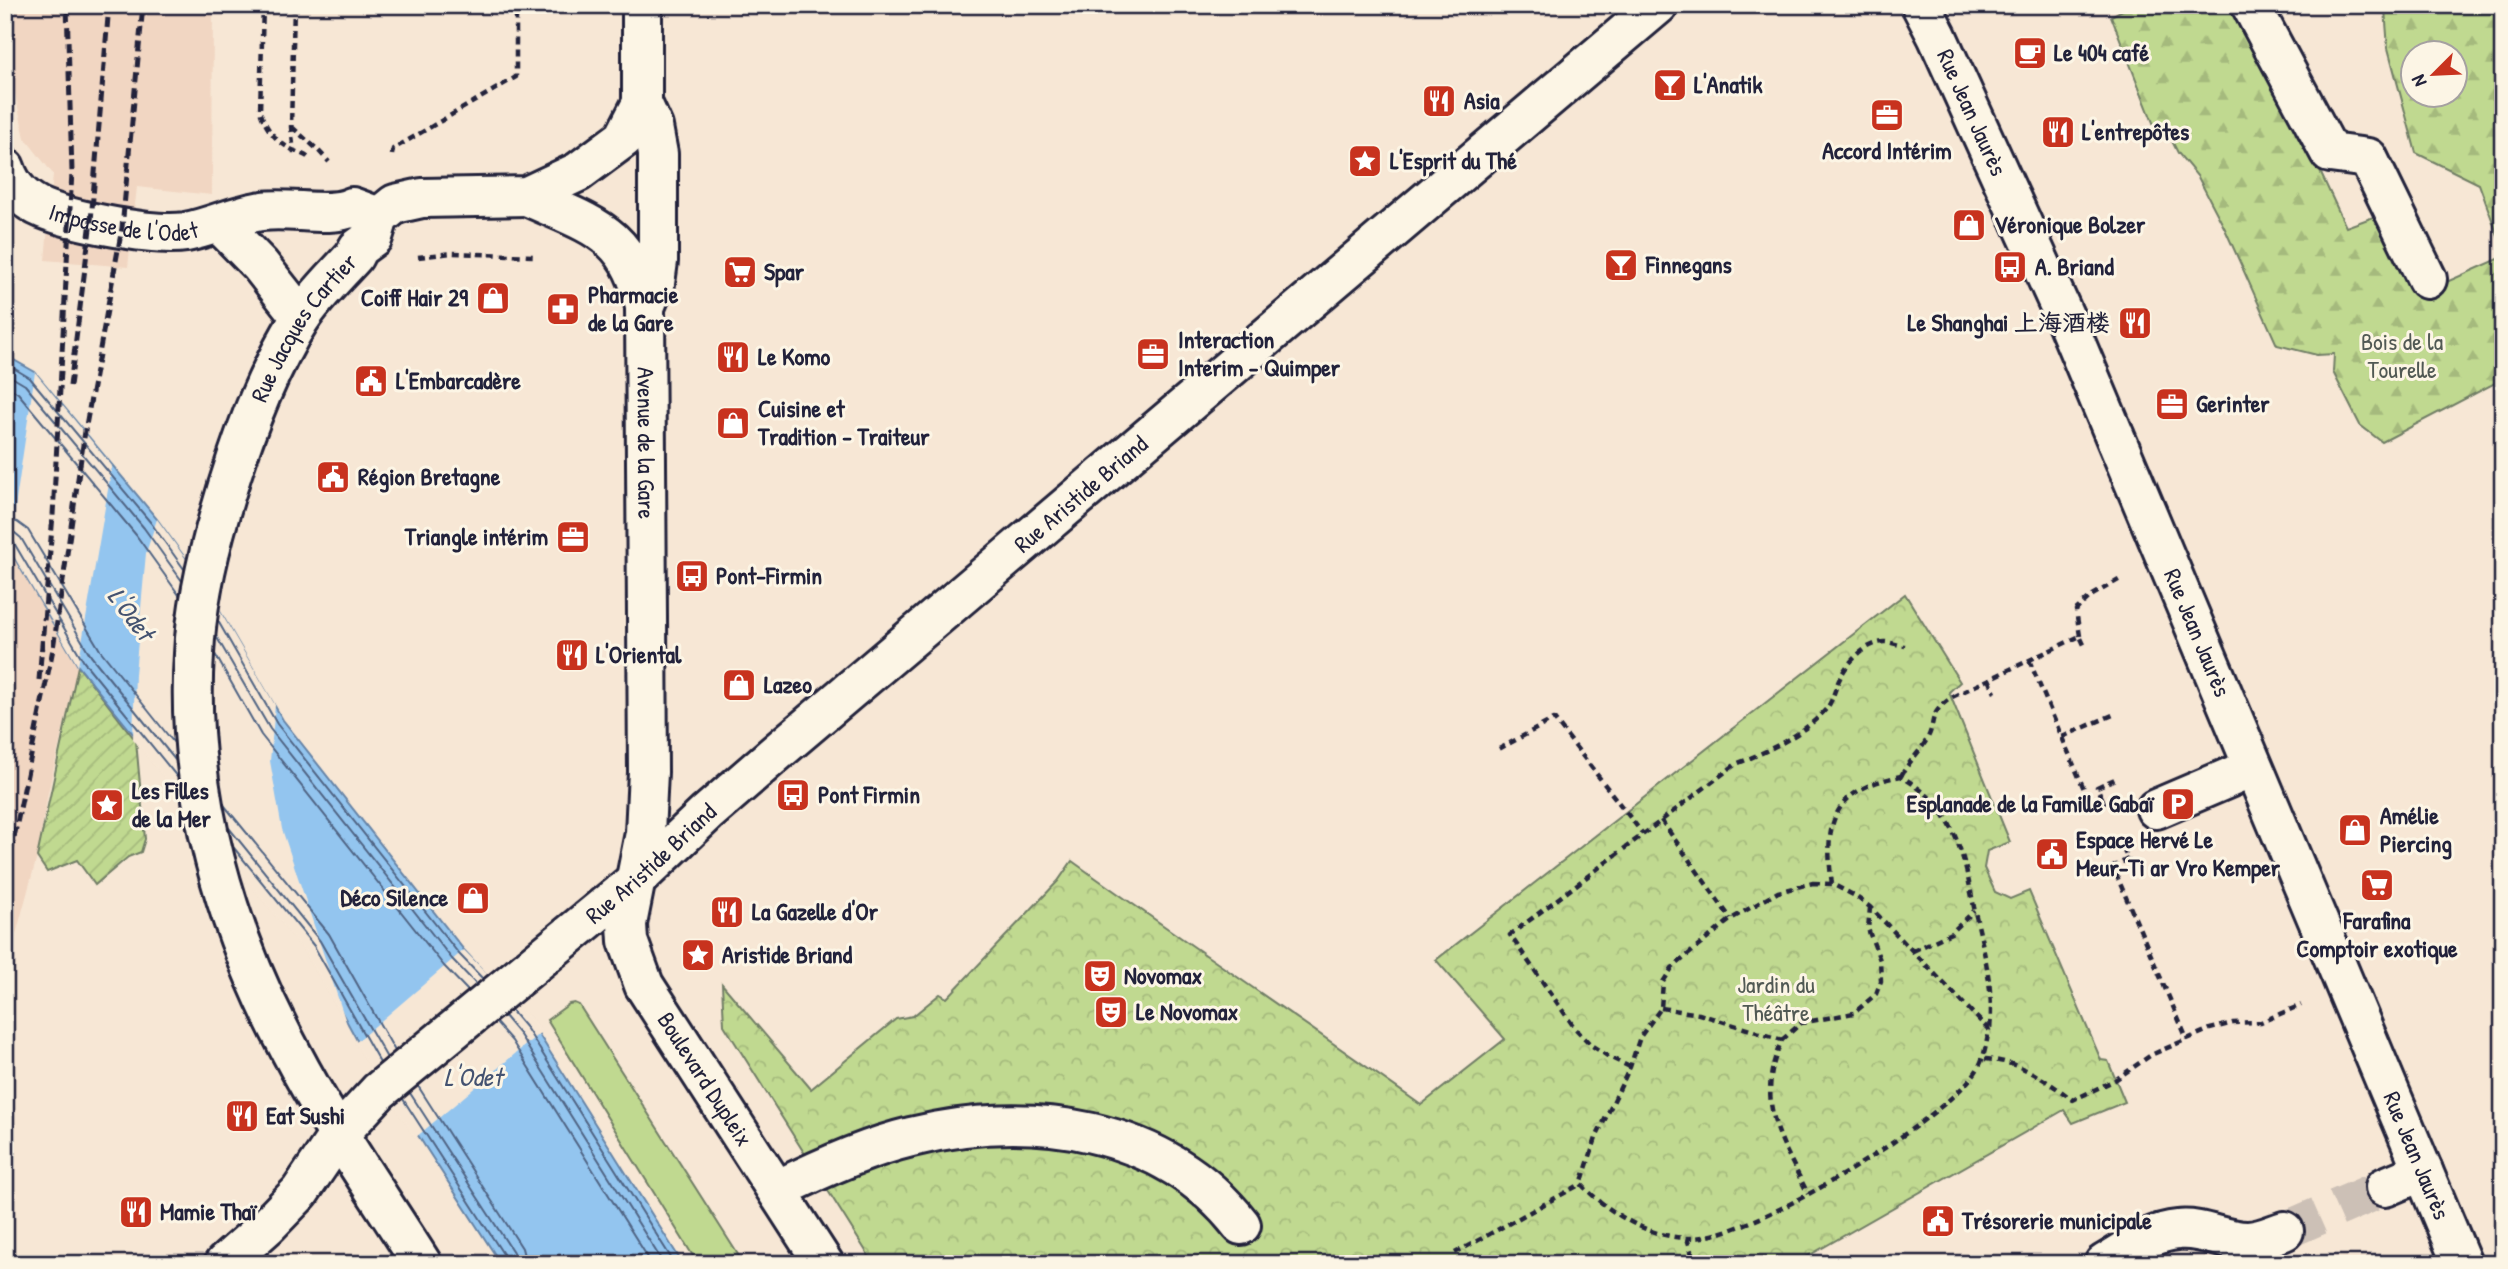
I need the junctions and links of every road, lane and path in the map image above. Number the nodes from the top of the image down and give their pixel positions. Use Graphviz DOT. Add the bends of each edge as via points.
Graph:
graph roads {
  1 [pos="263,5"];
  2 [pos="294,5"];
  3 [pos="516,5"];
  4 [pos="642,5"];
  5 [pos="1658,5"];
  6 [pos="1921,5"];
  7 [pos="2251,5"];
  8 [pos="642,103"];
  9 [pos="294,151"];
  10 [pos="295,163"];
  11 [pos="391,163"];
  12 [pos="314,165"];
  13 [pos="5,168"];
  14 [pos="527,196"];
  15 [pos="379,216"];
  16 [pos="220,224"];
  17 [pos="541,257"];
  18 [pos="415,258"];
  19 [pos="2427,279"];
  20 [pos="645,307"];
  21 [pos="302,317"];
  22 [pos="2166,559"];
  23 [pos="2080,636"];
  24 [pos="1905,646"];
  25 [pos="2086,649"];
  26 [pos="2029,660"];
  27 [pos="1989,679"];
  28 [pos="1995,693"];
  29 [pos="2115,714"];
  30 [pos="2062,737"];
  31 [pos="1499,749"];
  32 [pos="2252,768"];
  33 [pos="1901,776"];
  34 [pos="2099,791"];
  35 [pos="2102,798"];
  36 [pos="2090,803"];
  37 [pos="2156,809"];
  38 [pos="1661,820"];
  39 [pos="1643,834"];
  40 [pos="2135,846"];
  41 [pos="634,883"];
  42 [pos="1832,884"];
  43 [pos="1870,907"];
  44 [pos="1975,910"];
  45 [pos="1731,919"];
  46 [pos="1913,951"];
  47 [pos="2344,985"];
  48 [pos="1661,1008"];
  49 [pos="1990,1030"];
  50 [pos="2187,1039"];
  51 [pos="1782,1040"];
  52 [pos="1984,1059"];
  53 [pos="1630,1066"];
  54 [pos="340,1133"];
  55 [pos="2423,1171"];
  56 [pos="1581,1184"];
  57 [pos="2385,1187"];
  58 [pos="777,1190"];
  59 [pos="1808,1194"];
  60 [pos="1241,1226"];
  61 [pos="2284,1231"];
  62 [pos="1687,1238"];
  63 [pos="1455,1254"];
  64 [pos="224,1264"];
  65 [pos="422,1264"];
  66 [pos="824,1264"];
  67 [pos="1695,1264"];
  68 [pos="2104,1264"];
  69 [pos="2462,1264"];
  1 -- 9 [label="path" via="260,111 272,136"];
  2 -- 9 [label="path"];
  3 -- 11 [label="path" via="516,77 393,149"];
  4 -- 8 [label="street, Avenue de la Gare"];
  5 -- 41 [label="street, Rue Aristide Briand" via="766,762"];
  6 -- 22 [label="street, Rue Jean Jaurès" via="2066,320"];
  7 -- 19 [label="street" via="2330,153 2368,159"];
  8 -- 14 [label="street" via="624,138 579,172"];
  8 -- 20 [label="street, Avenue de la Gare" via="658,154 658,261"];
  9 -- 10 [label="path"];
  9 -- 12 [label="path" via="308,156"];
  13 -- 16 [label="street, Impasse de l'Odet" via="27,199 69,216 122,228 183,232"];
  14 -- 15 [label="street" via="422,198 395,204"];
  14 -- 20 [label="street" via="598,229 618,244 632,263"];
  15 -- 16 [label="street, Impasse de l'Odet" via="352,207 339,214 285,209"];
  15 -- 21 [label="street, Rue Jacques Cartier" via="373,237 358,248"];
  16 -- 21 [label="street, Impasse de l'Odet"];
  17 -- 18 [label="path" via="452,253"];
  20 -- 41 [label="street, Avenue de la Gare" via="648,772 645,833"];
  21 -- 54 [label="street, Rue Jacques Cartier" via="241,444 216,528 193,655 194,727 207,826 221,882 258,984 300,1070"];
  22 -- 23 [label="path" via="2100,589 2083,602 2076,610"];
  22 -- 32 [label="street, Rue Jean Jaurès"];
  23 -- 25 [label="path"];
  23 -- 26 [label="path"];
  24 -- 38 [label="path" via="1882,642 1853,658 1840,676 1829,706 1815,719 1766,752 1736,765"];
  26 -- 27 [label="path"];
  26 -- 30 [label="path"];
  27 -- 28 [label="path"];
  27 -- 33 [label="path" via="1939,706 1925,743"];
  29 -- 30 [label="path"];
  30 -- 36 [label="path"];
  31 -- 39 [label="path" via="1554,719"];
  32 -- 37 [label="street"];
  32 -- 47 [label="street, Rue Jean Jaurès"];
  33 -- 42 [label="path" via="1868,786 1839,806 1829,835"];
  33 -- 44 [label="path" via="1930,798 1952,829"];
  34 -- 35 [label="path"];
  38 -- 39 [label="path"];
  38 -- 45 [label="path"];
  39 -- 53 [label="path" via="1510,935 1574,1027 1609,1058"];
  40 -- 50 [label="path" via="2124,851 2128,859 2113,867"];
  41 -- 54 [label="street, Rue Aristide Briand" via="386,1087"];
  41 -- 58 [label="street, Boulevard Dupleix" via="628,941 644,985"];
  42 -- 43 [label="path"];
  42 -- 45 [label="path" via="1813,883 1778,892"];
  43 -- 46 [label="path"];
  43 -- 51 [label="path" via="1868,929 1880,960 1876,994 1854,1013 1801,1023"];
  44 -- 46 [label="path" via="1951,933"];
  44 -- 49 [label="path" via="1992,1005"];
  45 -- 48 [label="path" via="1672,968 1663,982"];
  46 -- 49 [label="path"];
  47 -- 50 [label="path" via="2261,1022 2222,1024"];
  47 -- 55 [label="street, Rue Jean Jaurès"];
  48 -- 51 [label="path" via="1699,1014"];
  48 -- 53 [label="path" via="1640,1037"];
  49 -- 52 [label="path"];
  50 -- 52 [label="path" via="2073,1100 2021,1068"];
  51 -- 59 [label="path" via="1770,1069 1772,1116"];
  52 -- 59 [label="path" via="1950,1100 1919,1125"];
  53 -- 56 [label="path" via="1605,1116"];
  54 -- 64 [label="street" via="300,1192"];
  54 -- 65 [label="street, Rue Jacques Cartier"];
  55 -- 57 [label="street"];
  55 -- 69 [label="street, Rue Jean Jaurès"];
  56 -- 62 [label="path" via="1614,1213 1647,1229"];
  56 -- 63 [label="path"];
  58 -- 60 [label="street" via="909,1137 1000,1123 1045,1126 1139,1146 1199,1183"];
  58 -- 66 [label="street, Boulevard Dupleix"];
  59 -- 62 [label="path" via="1727,1231"];
  61 -- 68 [label="street" via="2251,1241 2192,1229 2174,1230"];
  62 -- 67 [label="path"];
}
